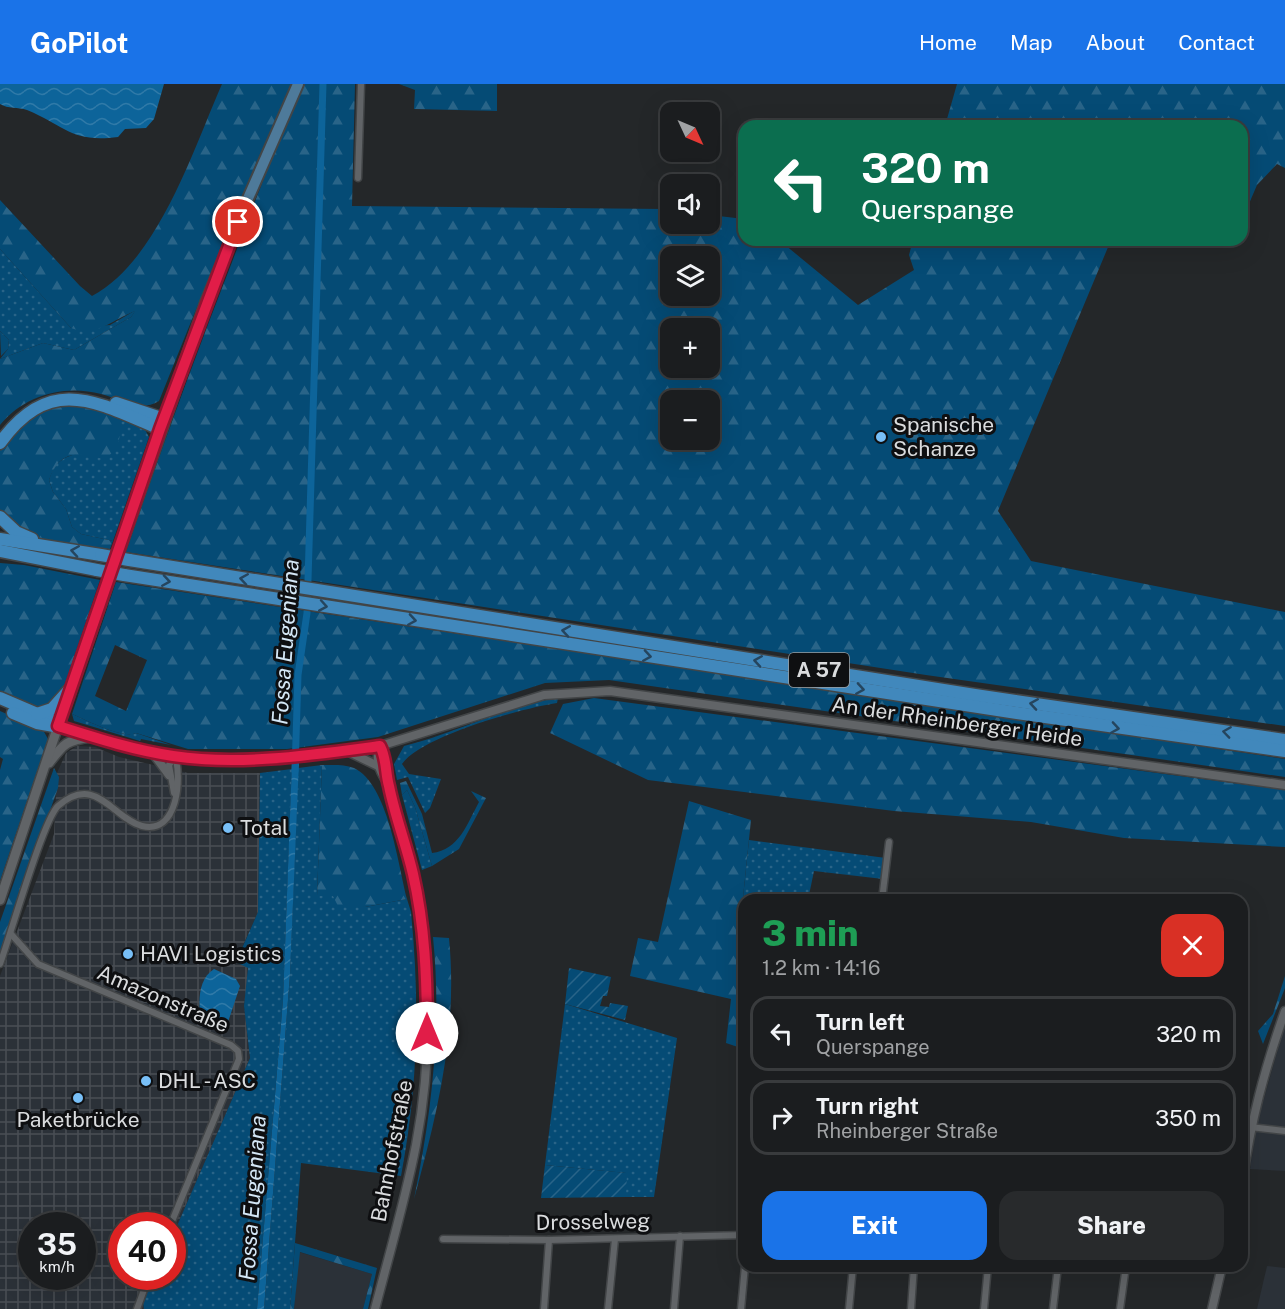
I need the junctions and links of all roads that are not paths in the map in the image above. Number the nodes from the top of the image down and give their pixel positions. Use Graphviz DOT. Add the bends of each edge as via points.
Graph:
graph roads {
  1 [pos="298,84"];
  2 [pos="362,84"];
  3 [pos="358,178"];
  4 [pos="162,424"];
  5 [pos="0,431"];
  6 [pos="0,442"];
  7 [pos="0,517"];
  8 [pos="0,538"];
  9 [pos="49,547"];
  10 [pos="0,550"];
  11 [pos="0,560"];
  12 [pos="65,563"];
  13 [pos="69,690"];
  14 [pos="0,698"];
  15 [pos="0,707"];
  16 [pos="37,714"];
  17 [pos="58,726"];
  18 [pos="92,737"];
  19 [pos="1285,740"];
  20 [pos="380,746"];
  21 [pos="346,751"];
  22 [pos="1285,751"];
  23 [pos="152,752"];
  24 [pos="175,756"];
  25 [pos="378,766"];
  26 [pos="44,769"];
  27 [pos="169,775"];
  28 [pos="388,785"];
  29 [pos="1285,785"];
  30 [pos="176,799"];
  31 [pos="889,842"];
  32 [pos="883,894"];
  33 [pos="0,900"];
  34 [pos="11,934"];
  35 [pos="0,964"];
  36 [pos="1285,1011"];
  37 [pos="1250,1127"];
  38 [pos="1285,1131"];
  39 [pos="1248,1141"];
  40 [pos="176,1212"];
  41 [pos="738,1235"];
  42 [pos="680,1236"];
  43 [pos="443,1239"];
  44 [pos="549,1239"];
  45 [pos="615,1239"];
  46 [pos="744,1272"];
  47 [pos="852,1272"];
  48 [pos="913,1272"];
  49 [pos="987,1272"];
  50 [pos="1057,1272"];
  51 [pos="1125,1272"];
  52 [pos="1221,1272"];
  53 [pos="144,1290"];
  54 [pos="137,1309"];
  55 [pos="375,1309"];
  56 [pos="544,1309"];
  57 [pos="608,1309"];
  58 [pos="674,1309"];
  59 [pos="741,1309"];
  60 [pos="849,1309"];
  61 [pos="910,1309"];
  62 [pos="984,1309"];
  63 [pos="1053,1309"];
  64 [pos="1120,1309"];
  65 [pos="1212,1309"];
  1 -- 4 [label="main road" via="241,214"];
  2 -- 3 [label="street"];
  4 -- 5 [label="highway" via="89,394 67,394 32,404"];
  4 -- 6 [label="highway" via="94,402 69,399 28,413"];
  4 -- 13 [label="main road"];
  7 -- 9 [label="highway" via="16,532"];
  8 -- 9 [label="highway, A 57"];
  19 -- 9 [label="highway, A 57, one-way, bridge" via="987,697"];
  10 -- 12 [label="highway, A 57"];
  11 -- 12 [label="highway" via="49,566"];
  12 -- 22 [label="highway, A 57, one-way, bridge" via="355,611"];
  13 -- 16 [label="highway" via="58,705"];
  13 -- 17 [label="main road"];
  14 -- 16 [label="highway"];
  15 -- 17 [label="highway" via="37,723"];
  16 -- 17 [label="highway"];
  17 -- 18 [label="street, An der Rheinberger Heide"];
  17 -- 26 [label="main road"];
  18 -- 23 [label="street, An der Rheinberger Heide"];
  18 -- 26 [label="main road" via="72,739 63,745"];
  20 -- 21 [label="street, An der Rheinberger Heide"];
  20 -- 25 [label="street"];
  20 -- 28 [label="street, Bahnhofstraße" via="386,760"];
  20 -- 29 [label="street, An der Rheinberger Heide" via="544,695 610,691"];
  21 -- 24 [label="street, An der Rheinberger Heide" via="279,757"];
  21 -- 25 [label="street"];
  23 -- 24 [label="street, An der Rheinberger Heide"];
  23 -- 27 [label="street"];
  24 -- 27 [label="street" via="169,765"];
  24 -- 30 [label="street"];
  25 -- 28 [label="street, Bahnhofstraße"];
  26 -- 33 [label="main road"];
  27 -- 30 [label="street"];
  28 -- 55 [label="street, Bahnhofstraße" via="419,907 427,1033 416,1144"];
  30 -- 34 [label="street" via="170,814 149,826 138,824 94,796 73,797 56,808 42,838"];
  31 -- 32 [label="street"];
  34 -- 35 [label="street"];
  34 -- 40 [label="street, Amazonstraße" via="38,964 238,1051 239,1059"];
  36 -- 37 [label="street" via="1259,1086"];
  37 -- 38 [label="street"];
  37 -- 39 [label="street"];
  41 -- 42 [label="street, Drosselweg"];
  42 -- 45 [label="street, Drosselweg"];
  42 -- 58 [label="street"];
  43 -- 44 [label="street, Drosselweg"];
  44 -- 45 [label="street, Drosselweg"];
  44 -- 56 [label="street"];
  45 -- 57 [label="street"];
  46 -- 59 [label="street"];
  47 -- 60 [label="street"];
  48 -- 61 [label="street"];
  49 -- 62 [label="street"];
  50 -- 63 [label="street"];
  51 -- 64 [label="street"];
  52 -- 65 [label="street"];
  53 -- 54 [label="street"];
}
